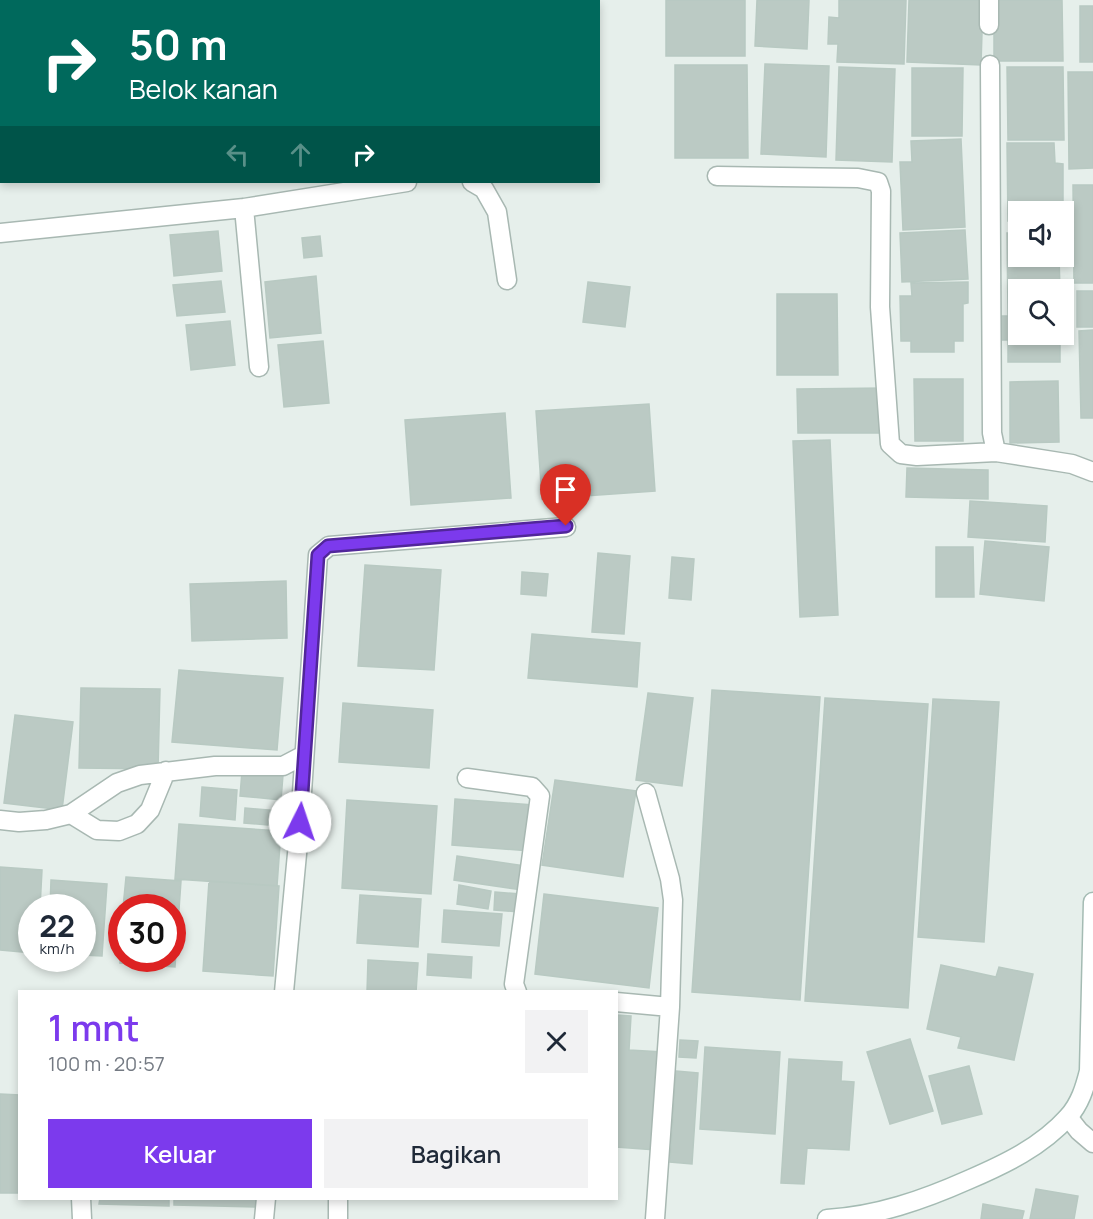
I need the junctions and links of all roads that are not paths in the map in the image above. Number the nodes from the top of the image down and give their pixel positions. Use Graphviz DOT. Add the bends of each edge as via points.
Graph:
graph roads {
  1 [pos="989,0"];
  2 [pos="989,25"];
  3 [pos="990,65"];
  4 [pos="717,176"];
  5 [pos="401,183"];
  6 [pos="474,183"];
  7 [pos="244,208"];
  8 [pos="0,233"];
  9 [pos="507,280"];
  10 [pos="259,367"];
  11 [pos="996,452"];
  12 [pos="1093,472"];
  13 [pos="566,526"];
  14 [pos="304,755"];
  15 [pos="166,771"];
  16 [pos="467,778"];
  17 [pos="646,793"];
  18 [pos="71,814"];
  19 [pos="0,820"];
  20 [pos="1093,902"];
  21 [pos="284,990"];
  22 [pos="516,990"];
  23 [pos="618,1002"];
  24 [pos="670,1007"];
  25 [pos="1068,1117"];
  26 [pos="1093,1143"];
  27 [pos="81,1200"];
  28 [pos="266,1200"];
  29 [pos="338,1200"];
  30 [pos="82,1219"];
  31 [pos="264,1219"];
  32 [pos="338,1219"];
  33 [pos="655,1219"];
  34 [pos="827,1219"];
  1 -- 2 [label="street"];
  3 -- 11 [label="street" via="992,433"];
  4 -- 11 [label="street" via="858,178 878,182 880,307 890,444 902,454 917,456"];
  5 -- 7 [label="street"];
  6 -- 9 [label="street" via="484,189 497,212"];
  7 -- 8 [label="street"];
  7 -- 10 [label="street"];
  11 -- 12 [label="street" via="1072,464"];
  13 -- 14 [label="street" via="328,546 318,555"];
  14 -- 15 [label="street" via="283,766"];
  14 -- 21 [label="street"];
  15 -- 18 [label="street" via="117,783"];
  15 -- 18 [label="street" via="150,810 136,824 119,831 97,830"];
  16 -- 22 [label="street" via="532,788 540,796"];
  17 -- 24 [label="street" via="673,900"];
  18 -- 19 [label="street" via="46,820"];
  20 -- 25 [label="street" via="1089,1071 1084,1090"];
  23 -- 24 [label="street"];
  24 -- 33 [label="street"];
  25 -- 26 [label="street"];
  25 -- 34 [label="street" via="1014,1160 925,1199"];
  27 -- 30 [label="street"];
  28 -- 31 [label="street"];
  29 -- 32 [label="street"];
}
